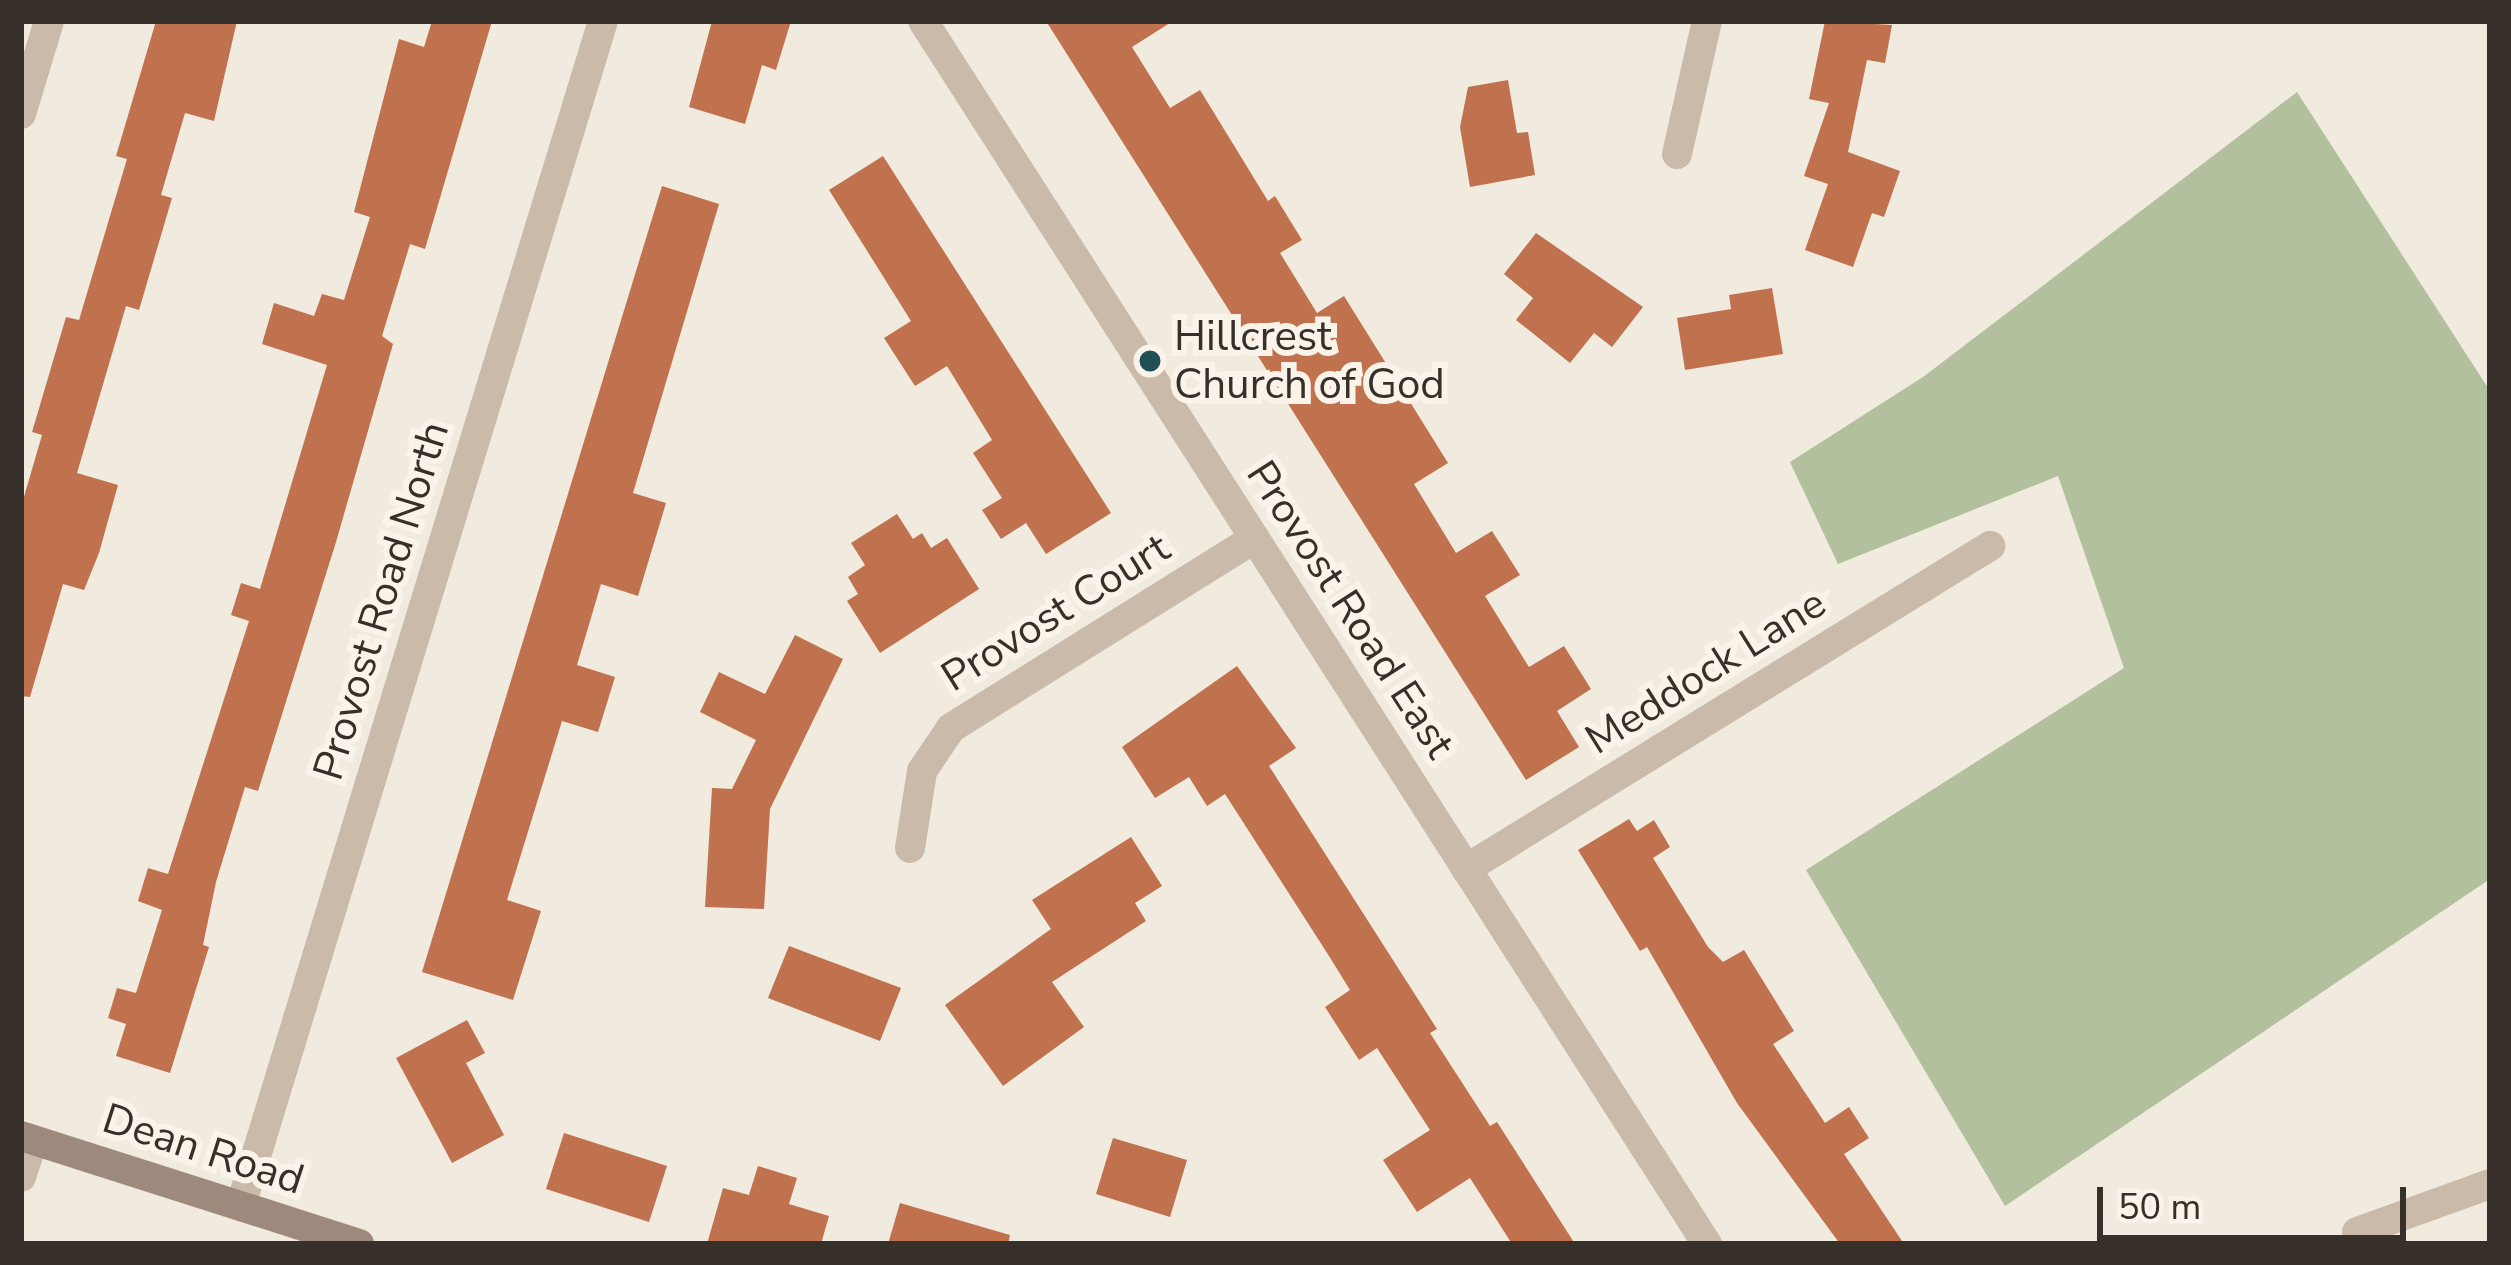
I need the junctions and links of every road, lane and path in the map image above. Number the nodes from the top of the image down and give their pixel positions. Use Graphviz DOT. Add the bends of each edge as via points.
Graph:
graph roads {
  1 [pos="50,21"];
  2 [pos="603,21"];
  3 [pos="923,21"];
  4 [pos="1707,21"];
  5 [pos="21,114"];
  6 [pos="1677,154"];
  7 [pos="1255,538"];
  8 [pos="1990,546"];
  9 [pos="910,848"];
  10 [pos="1466,869"];
  11 [pos="27,1138"];
  12 [pos="21,1177"];
  13 [pos="2490,1184"];
  14 [pos="241,1205"];
  15 [pos="2356,1232"];
  16 [pos="359,1244"];
  17 [pos="1707,1244"];
  1 -- 5 [label="street"];
  2 -- 14 [label="street, Provost Road North"];
  3 -- 7 [label="street, Provost Road East"];
  4 -- 6 [label="street"];
  7 -- 9 [label="street, Provost Court" via="950,728 922,771"];
  7 -- 10 [label="street, Provost Road East"];
  8 -- 10 [label="street, Meddock Lane"];
  10 -- 17 [label="street, Provost Road East"];
  11 -- 12 [label="street"];
  11 -- 14 [label="main road, Dean Road"];
  13 -- 15 [label="street"];
  14 -- 16 [label="main road, Dean Road"];
}
